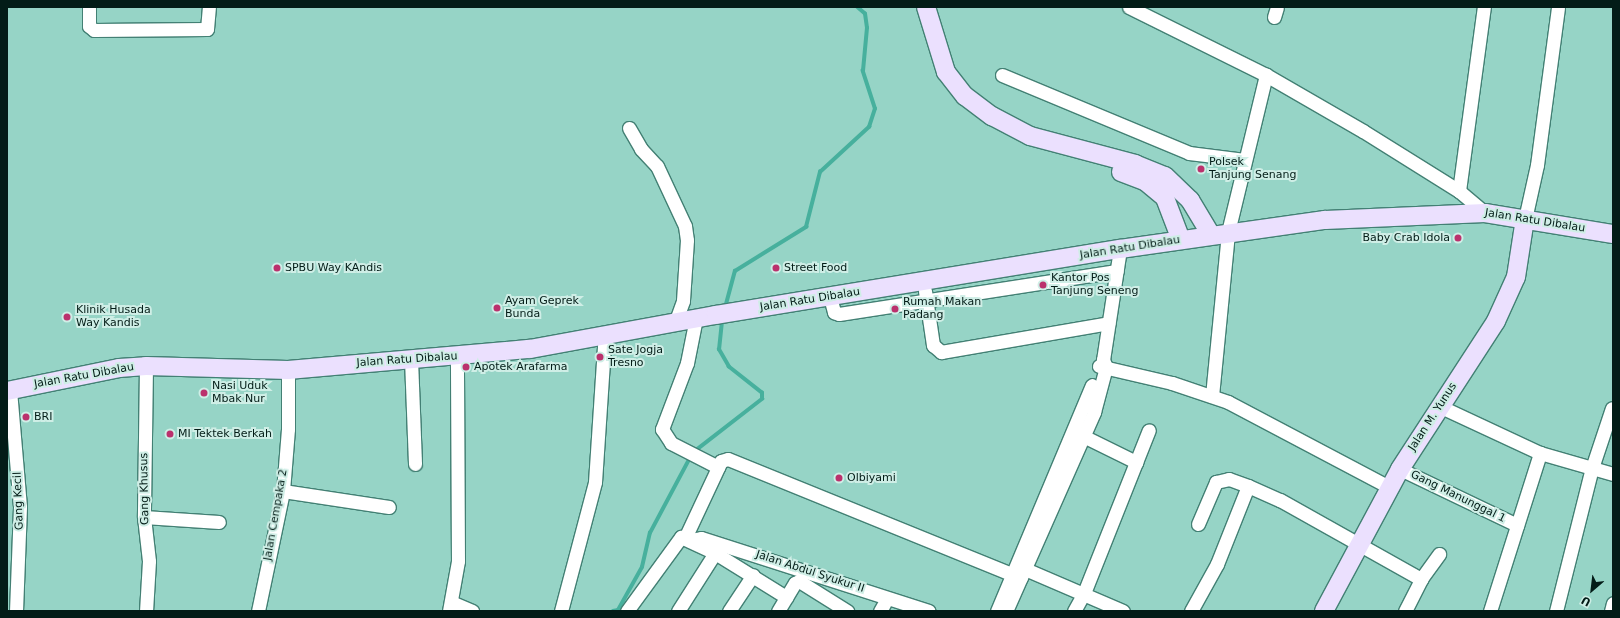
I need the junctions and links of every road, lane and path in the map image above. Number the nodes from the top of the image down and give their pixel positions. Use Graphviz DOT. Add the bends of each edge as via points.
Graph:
graph roads {
  1 [pos="89,7"];
  2 [pos="209,7"];
  3 [pos="914,7"];
  4 [pos="927,7"];
  5 [pos="1484,7"];
  6 [pos="1558,7"];
  7 [pos="1132,8"];
  8 [pos="1002,75"];
  9 [pos="1266,75"];
  10 [pos="629,128"];
  11 [pos="1245,160"];
  12 [pos="1459,191"];
  13 [pos="1485,213"];
  14 [pos="1525,219"];
  15 [pos="1220,234"];
  16 [pos="1613,234"];
  17 [pos="1181,240"];
  18 [pos="1120,249"];
  19 [pos="1117,271"];
  20 [pos="925,291"];
  21 [pos="696,318"];
  22 [pos="675,323"];
  23 [pos="1109,323"];
  24 [pos="605,333"];
  25 [pos="457,356"];
  26 [pos="411,360"];
  27 [pos="1103,364"];
  28 [pos="146,366"];
  29 [pos="288,370"];
  30 [pos="8,391"];
  31 [pos="1212,396"];
  32 [pos="1439,406"];
  33 [pos="1612,408"];
  34 [pos="1149,430"];
  35 [pos="1080,434"];
  36 [pos="1540,453"];
  37 [pos="1136,462"];
  38 [pos="414,464"];
  39 [pos="718,467"];
  40 [pos="1592,468"];
  41 [pos="1400,469"];
  42 [pos="1613,474"];
  43 [pos="1248,486"];
  44 [pos="1389,487"];
  45 [pos="283,491"];
  46 [pos="389,507"];
  47 [pos="144,517"];
  48 [pos="219,522"];
  49 [pos="1198,524"];
  50 [pos="1517,525"];
  51 [pos="688,539"];
  52 [pos="1358,543"];
  53 [pos="714,553"];
  54 [pos="1439,554"];
  55 [pos="1018,572"];
  56 [pos="753,575"];
  57 [pos="826,577"];
  58 [pos="1421,579"];
  59 [pos="812,588"];
  60 [pos="1084,593"];
  61 [pos="786,597"];
  62 [pos="1613,603"];
  63 [pos="830,606"];
  64 [pos="450,607"];
  65 [pos="16,611"];
  66 [pos="146,611"];
  67 [pos="258,611"];
  68 [pos="472,611"];
  69 [pos="561,611"];
  70 [pos="627,611"];
  71 [pos="678,611"];
  72 [pos="729,611"];
  73 [pos="778,611"];
  74 [pos="847,611"];
  75 [pos="929,611"];
  76 [pos="997,611"];
  77 [pos="1006,611"];
  78 [pos="1074,611"];
  79 [pos="1123,611"];
  80 [pos="1191,611"];
  81 [pos="1324,611"];
  82 [pos="1405,611"];
  83 [pos="1490,611"];
  84 [pos="1556,611"];
  85 [pos="1611,611"];
  1 -- 2 [label="street" via="89,26 94,30 207,29"];
  3 -- 17 [label="main road" via="931,64 957,102 1007,136 1145,181 1165,198"];
  4 -- 15 [label="main road" via="946,72 965,96 992,116 1030,136 1135,164 1165,176"];
  5 -- 12 [label="street"];
  6 -- 14 [label="street" via="1537,165"];
  7 -- 9 [label="street"];
  8 -- 11 [label="street" via="1189,153"];
  9 -- 11 [label="street"];
  9 -- 12 [label="street" via="1376,138"];
  10 -- 22 [label="street" via="641,150 658,166 685,226 687,240 683,301"];
  11 -- 15 [label="street"];
  12 -- 13 [label="street"];
  13 -- 14 [label="main road, Jalan Ratu Dibalau"];
  13 -- 15 [label="main road, Jalan Ratu Dibalau" via="1325,220"];
  14 -- 16 [label="main road, Jalan Ratu Dibalau"];
  14 -- 32 [label="main road, Jalan M. Yunus" via="1516,278 1502,306"];
  15 -- 17 [label="main road, Jalan Ratu Dibalau"];
  15 -- 31 [label="street"];
  17 -- 18 [label="main road, Jalan Ratu Dibalau"];
  18 -- 19 [label="street"];
  18 -- 20 [label="main road, Jalan Ratu Dibalau"];
  19 -- 20 [label="street"];
  19 -- 23 [label="street"];
  20 -- 21 [label="main road, Jalan Ratu Dibalau" via="830,297"];
  20 -- 23 [label="street" via="933,345 941,352"];
  21 -- 22 [label="main road, Jalan Ratu Dibalau"];
  21 -- 39 [label="street" via="687,363 662,429 665,438 684,451"];
  22 -- 24 [label="main road, Jalan Ratu Dibalau"];
  23 -- 27 [label="street"];
  24 -- 25 [label="main road, Jalan Ratu Dibalau" via="530,350"];
  24 -- 69 [label="street" via="595,482"];
  25 -- 26 [label="main road, Jalan Ratu Dibalau"];
  25 -- 64 [label="street" via="458,561"];
  26 -- 29 [label="main road, Jalan Ratu Dibalau"];
  26 -- 38 [label="street"];
  27 -- 31 [label="street"];
  27 -- 35 [label="street"];
  28 -- 29 [label="main road, Jalan Ratu Dibalau"];
  28 -- 30 [label="main road, Jalan Ratu Dibalau" via="83,374"];
  28 -- 47 [label="street, Gang Khusus"];
  29 -- 45 [label="street, Jalan Cempaka 2" via="288,429"];
  30 -- 65 [label="street, Gang Kecil" via="20,507"];
  31 -- 44 [label="street" via="1254,415"];
  32 -- 36 [label="street"];
  32 -- 41 [label="main road, Jalan M. Yunus"];
  33 -- 40 [label="street"];
  34 -- 37 [label="street"];
  35 -- 37 [label="street"];
  35 -- 55 [label="street"];
  36 -- 40 [label="street"];
  36 -- 50 [label="street"];
  37 -- 60 [label="street"];
  39 -- 51 [label="street"];
  39 -- 55 [label="street" via="721,461 728,459"];
  40 -- 42 [label="street"];
  40 -- 84 [label="street"];
  41 -- 44 [label="main road, Jalan M. Yunus"];
  41 -- 50 [label="street, Gang Manunggal 1"];
  43 -- 49 [label="street" via="1229,479 1216,482"];
  43 -- 52 [label="street" via="1280,500"];
  43 -- 80 [label="street" via="1217,564"];
  44 -- 52 [label="main road, Jalan M. Yunus"];
  45 -- 46 [label="street"];
  45 -- 67 [label="street, Jalan Cempaka 2"];
  47 -- 48 [label="street"];
  47 -- 66 [label="street, Gang Khusus" via="149,561"];
  50 -- 83 [label="street"];
  51 -- 53 [label="street"];
  51 -- 57 [label="street, Jalan Abdul Syukur II" via="701,538"];
  51 -- 70 [label="street" via="678,538 674,542"];
  52 -- 58 [label="street"];
  52 -- 81 [label="main road, Jalan M. Yunus"];
  53 -- 56 [label="street"];
  53 -- 71 [label="street"];
  54 -- 58 [label="street"];
  55 -- 60 [label="street"];
  55 -- 76 [label="street"];
  55 -- 77 [label="street"];
  56 -- 61 [label="street"];
  56 -- 72 [label="street"];
  57 -- 59 [label="street"];
  57 -- 75 [label="street, Jalan Abdul Syukur II"];
  58 -- 82 [label="street"];
  59 -- 61 [label="street" via="797,582"];
  59 -- 63 [label="street"];
  60 -- 78 [label="street"];
  60 -- 79 [label="street"];
  61 -- 73 [label="street"];
  62 -- 85 [label="street"];
  63 -- 74 [label="street"];
  64 -- 68 [label="street"];
}
